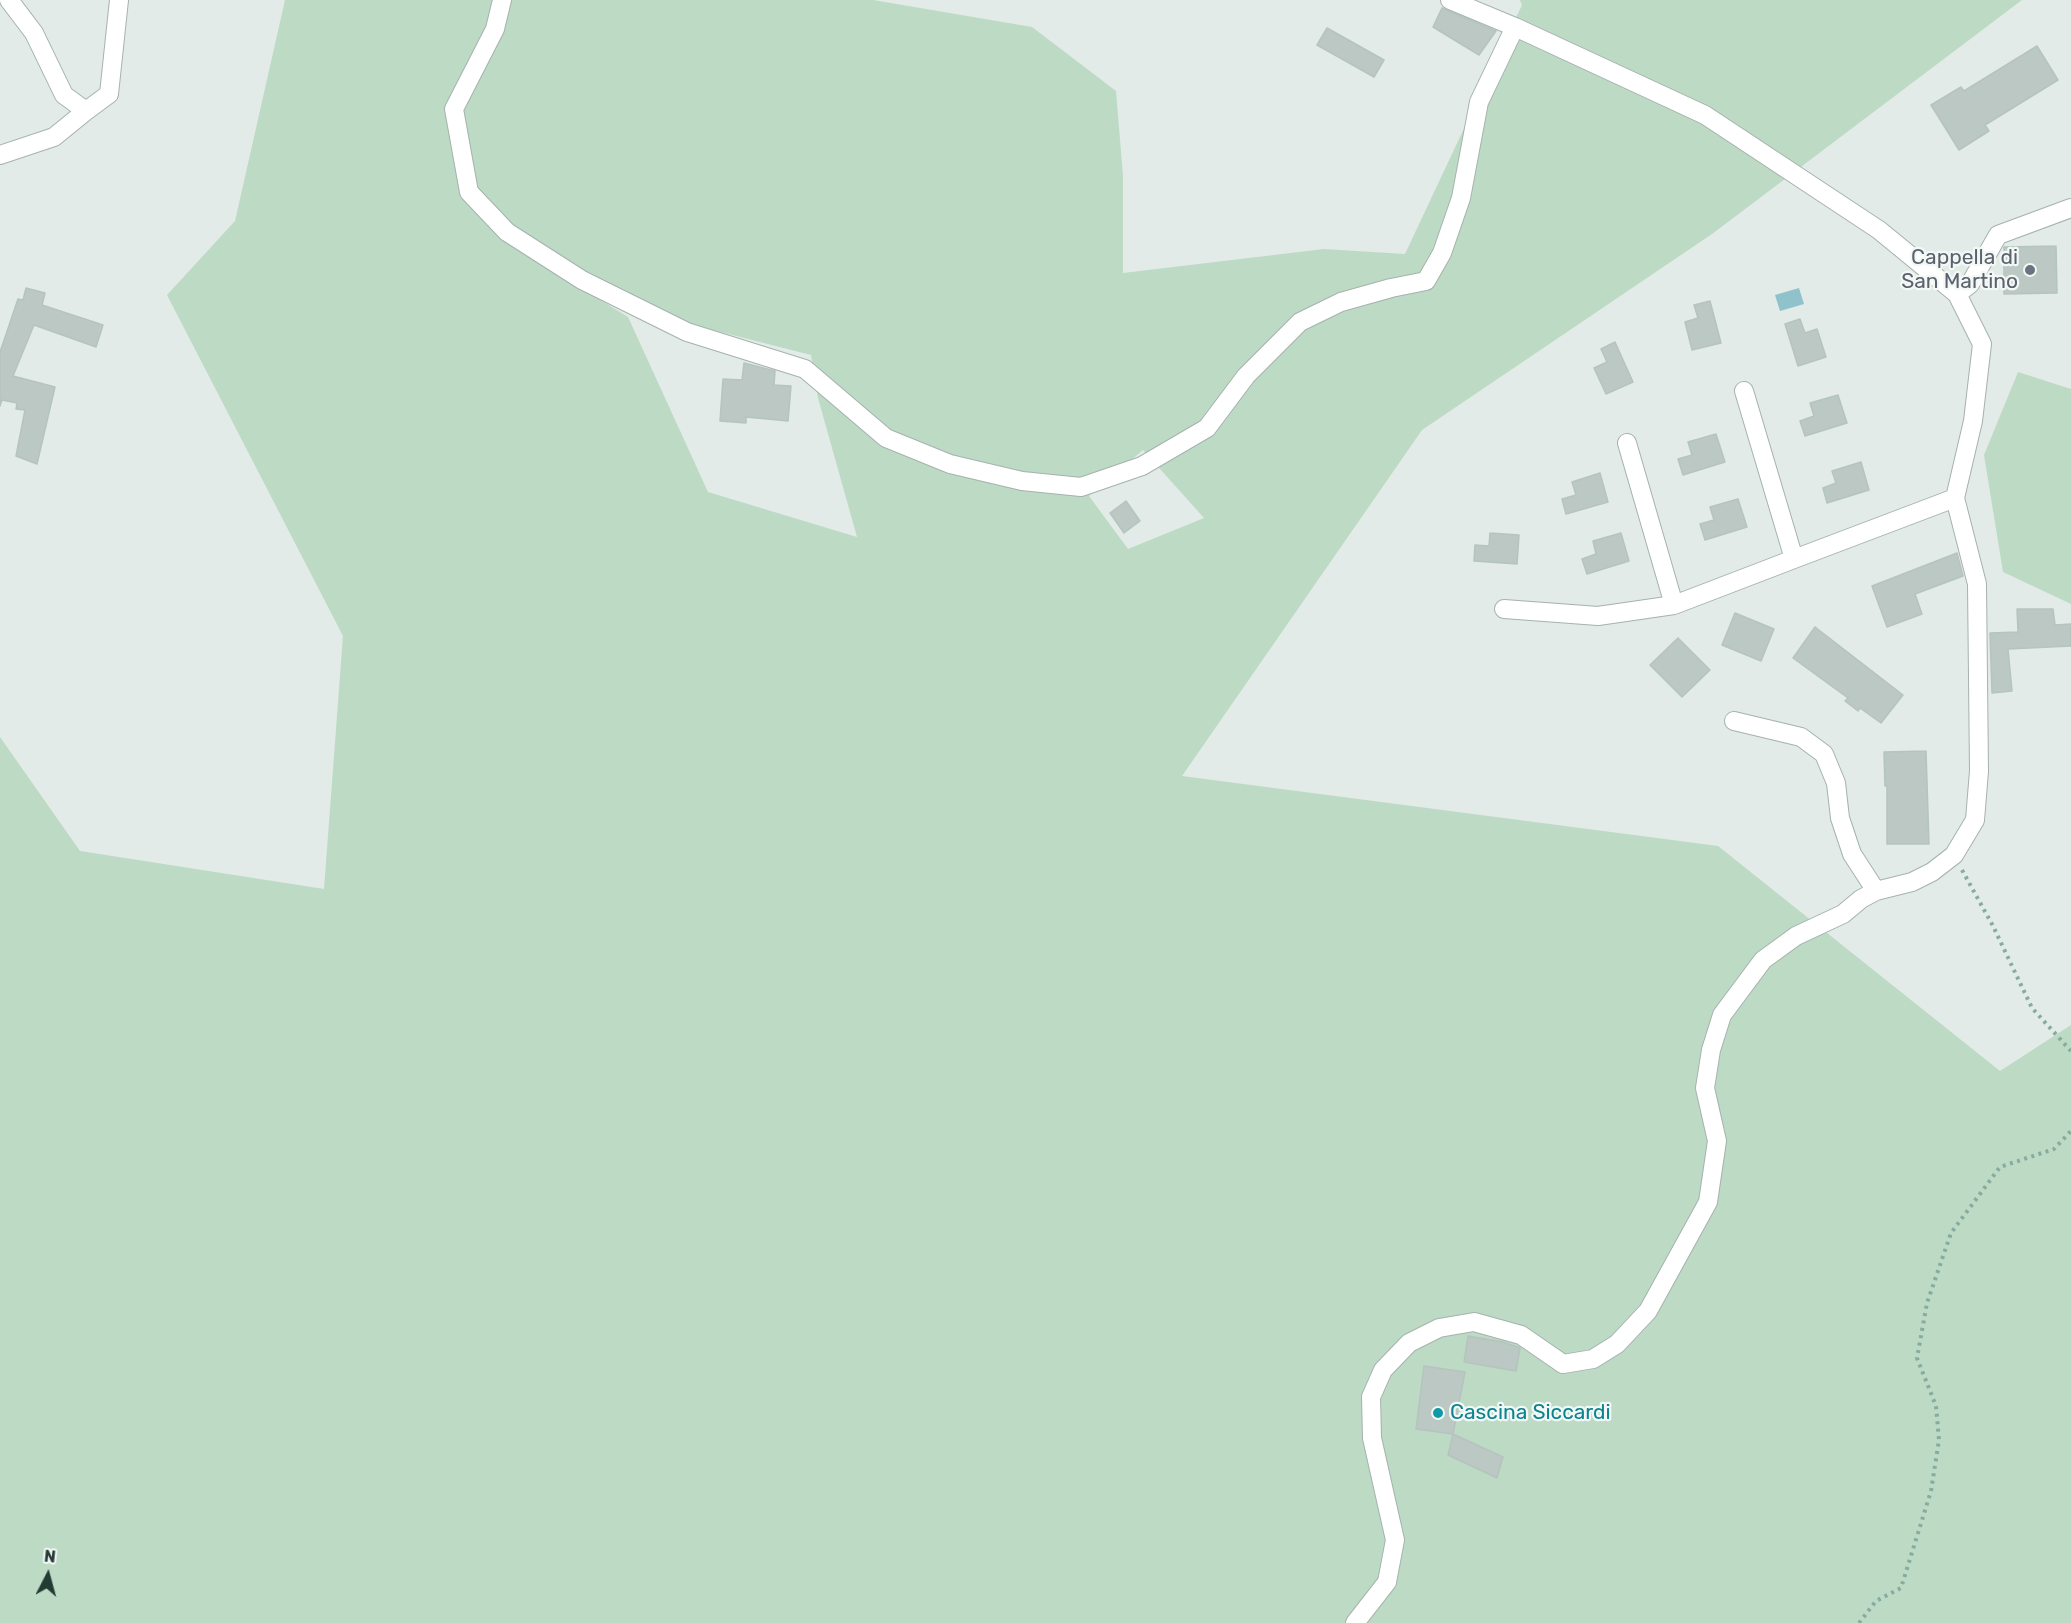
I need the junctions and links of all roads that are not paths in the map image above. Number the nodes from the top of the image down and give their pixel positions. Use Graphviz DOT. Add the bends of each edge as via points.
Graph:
graph roads {
  1 [pos="9,0"];
  2 [pos="119,0"];
  3 [pos="502,0"];
  4 [pos="1450,0"];
  5 [pos="1515,27"];
  6 [pos="86,111"];
  7 [pos="0,155"];
  8 [pos="2071,208"];
  9 [pos="1958,294"];
  10 [pos="1744,390"];
  11 [pos="1627,443"];
  12 [pos="1955,498"];
  13 [pos="1794,559"];
  14 [pos="1674,605"];
  15 [pos="1504,609"];
  16 [pos="1734,721"];
  17 [pos="1876,891"];
  18 [pos="1355,1623"];
  1 -- 6 [label="street" via="34,33 64,95"];
  2 -- 6 [label="street" via="109,94"];
  3 -- 5 [label="street" via="495,29 454,109 469,192 507,232 582,280 687,332 805,369 886,438 950,464 1022,481 1081,487 1142,465 1207,428 1246,376 1300,322 1341,302 1426,280 1442,253 1461,198 1479,102"];
  4 -- 5 [label="street"];
  5 -- 9 [label="street" via="1705,115 1879,230"];
  6 -- 7 [label="street" via="54,137"];
  8 -- 9 [label="street" via="1998,235 1970,284"];
  9 -- 12 [label="street" via="1982,344 1973,421"];
  10 -- 13 [label="street"];
  11 -- 14 [label="street"];
  12 -- 13 [label="street"];
  12 -- 17 [label="street" via="1977,584 1979,771 1975,820 1954,855 1932,872 1912,882"];
  13 -- 14 [label="street"];
  14 -- 15 [label="street" via="1598,615"];
  16 -- 17 [label="street" via="1801,737 1824,754 1836,783 1840,818 1852,854"];
  17 -- 18 [label="street" via="1843,914 1796,936 1763,960 1722,1015 1705,1088 1717,1141 1708,1202 1648,1311 1617,1344 1593,1359 1563,1364 1521,1335 1474,1322 1439,1328 1409,1343 1383,1370 1371,1397 1372,1438 1395,1540 1387,1582"];
}
